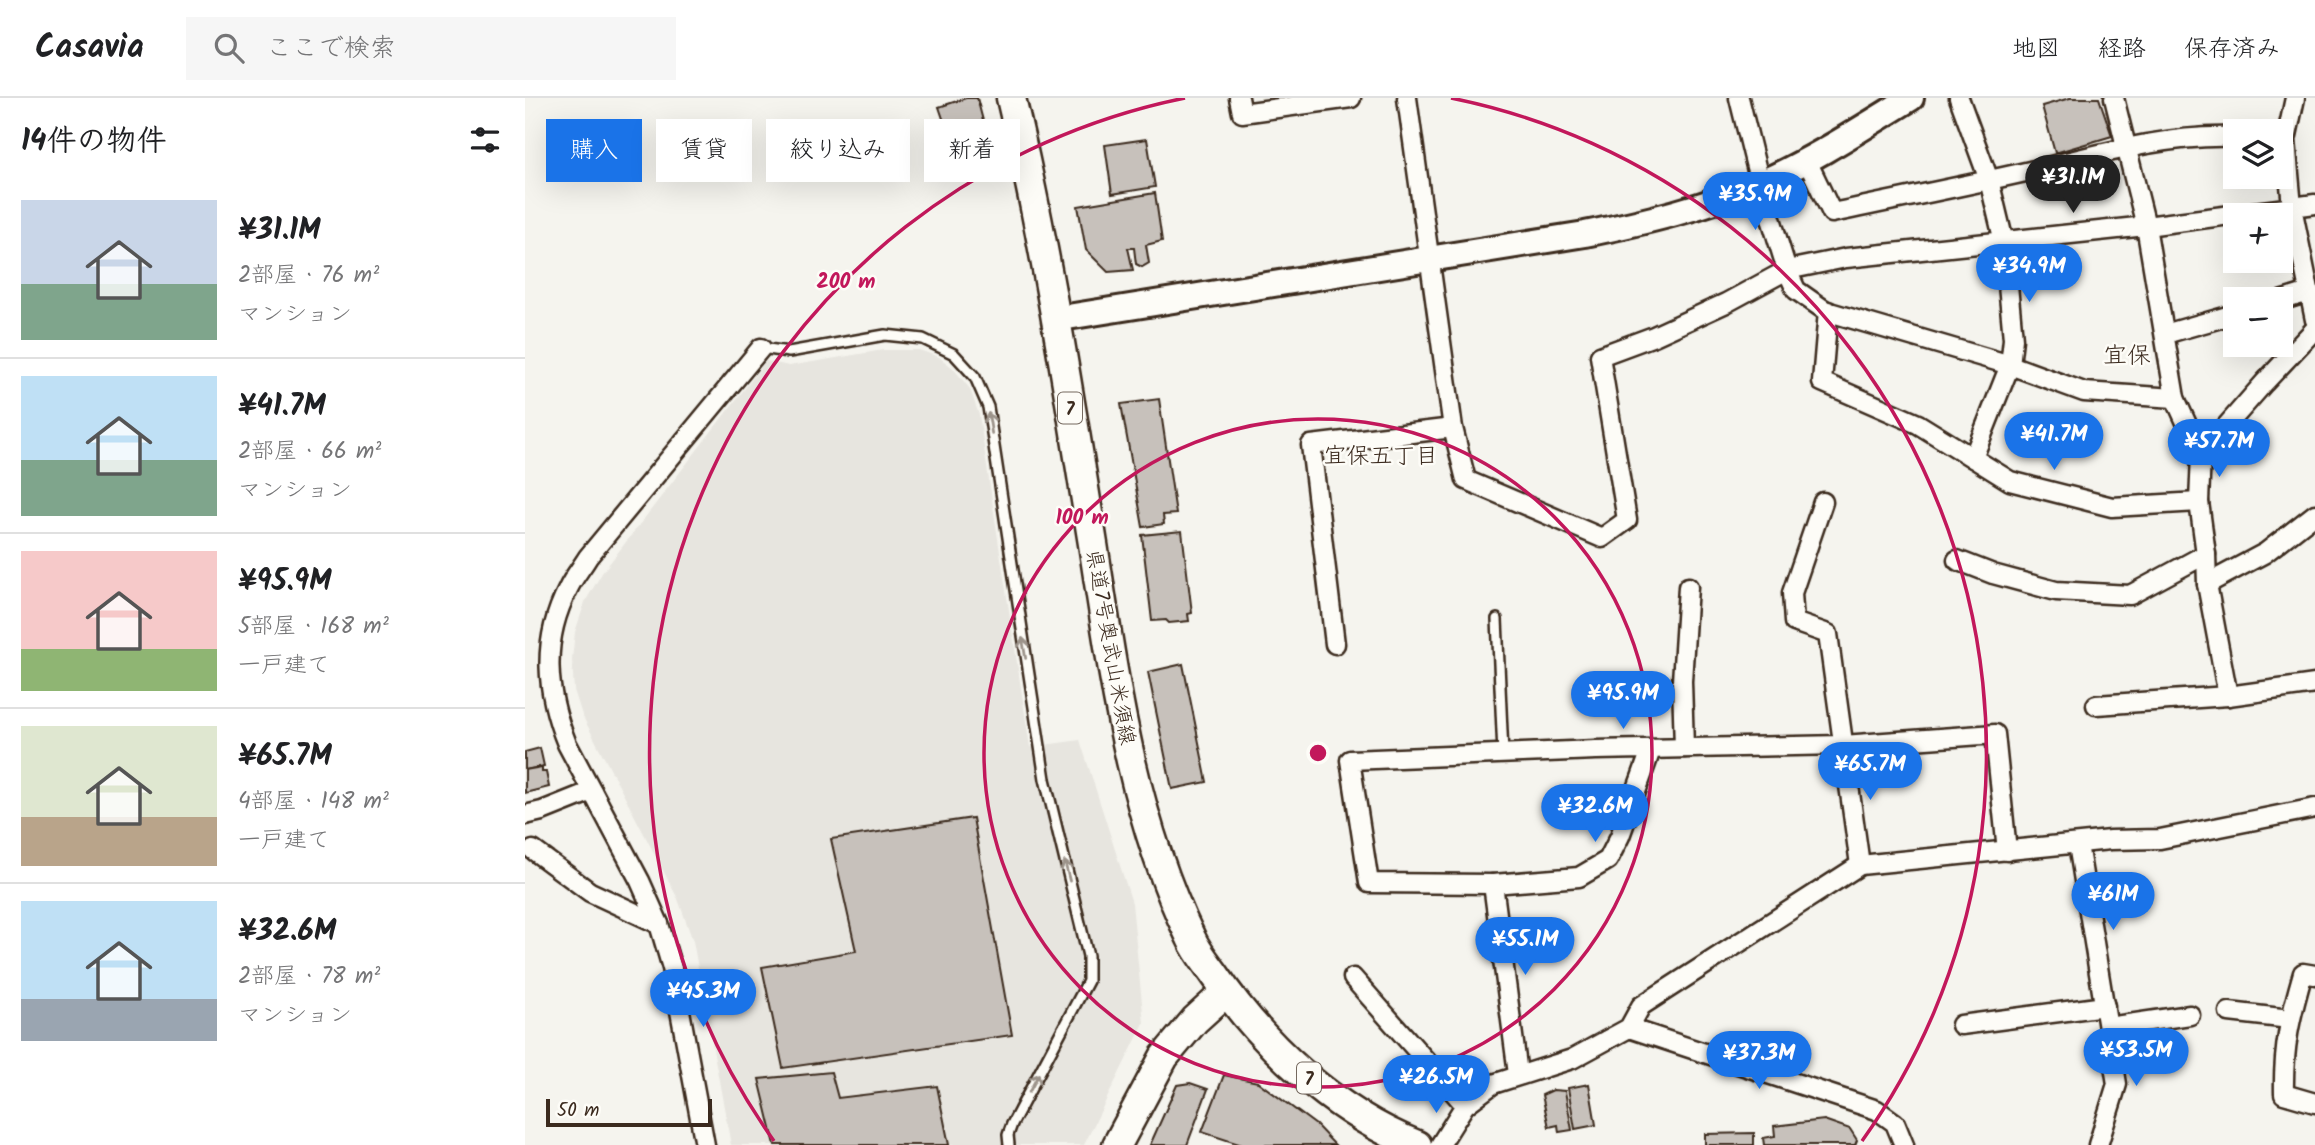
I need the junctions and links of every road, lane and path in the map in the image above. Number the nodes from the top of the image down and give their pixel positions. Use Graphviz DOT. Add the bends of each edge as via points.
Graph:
graph roads {
  1 [pos="1011,98"];
  2 [pos="1238,98"];
  3 [pos="1351,98"];
  4 [pos="1406,98"];
  5 [pos="1739,98"];
  6 [pos="1911,98"];
  7 [pos="1959,98"];
  8 [pos="2114,98"];
  9 [pos="2295,98"];
  10 [pos="2289,119"];
  11 [pos="2223,137"];
  12 [pos="2125,149"];
  13 [pos="1807,160"];
  14 [pos="1989,180"];
  15 [pos="1760,183"];
  16 [pos="2315,204"];
  17 [pos="2293,206"];
  18 [pos="2293,211"];
  19 [pos="2223,215"];
  20 [pos="2146,226"];
  21 [pos="2004,242"];
  22 [pos="1430,259"];
  23 [pos="1787,270"];
  24 [pos="2309,292"];
  25 [pos="2293,297"];
  26 [pos="1828,312"];
  27 [pos="2223,317"];
  28 [pos="1055,319"];
  29 [pos="2315,320"];
  30 [pos="2315,329"];
  31 [pos="2165,334"];
  32 [pos="761,348"];
  33 [pos="2010,365"];
  34 [pos="2175,398"];
  35 [pos="1454,428"];
  36 [pos="2201,455"];
  37 [pos="1973,458"];
  38 [pos="1823,502"];
  39 [pos="2199,502"];
  40 [pos="2315,514"];
  41 [pos="2206,554"];
  42 [pos="1957,560"];
  43 [pos="2207,584"];
  44 [pos="1688,587"];
  45 [pos="1497,619"];
  46 [pos="1335,644"];
  47 [pos="2315,684"];
  48 [pos="2228,696"];
  49 [pos="2096,705"];
  50 [pos="1843,745"];
  51 [pos="1684,748"];
  52 [pos="1651,750"];
  53 [pos="1503,754"];
  54 [pos="592,791"];
  55 [pos="2315,808"];
  56 [pos="525,815"];
  57 [pos="2078,844"];
  58 [pos="533,850"];
  59 [pos="2007,851"];
  60 [pos="1860,865"];
  61 [pos="1493,884"];
  62 [pos="659,924"];
  63 [pos="2315,975"];
  64 [pos="1353,978"];
  65 [pos="1226,992"];
  66 [pos="2105,1006"];
  67 [pos="2229,1012"];
  68 [pos="2190,1015"];
  69 [pos="2290,1019"];
  70 [pos="1961,1025"];
  71 [pos="2108,1027"];
  72 [pos="1629,1028"];
  73 [pos="1518,1074"];
  74 [pos="2315,1103"];
  75 [pos="1465,1105"];
  76 [pos="705,1145"];
  77 [pos="1009,1145"];
  78 [pos="1117,1145"];
  79 [pos="1417,1145"];
  80 [pos="1440,1145"];
  81 [pos="1904,1145"];
  82 [pos="2098,1145"];
  1 -- 28 [label="main road, 県道7号奥武山米須線 / 7"];
  2 -- 3 [label="street" via="1242,113"];
  4 -- 22 [label="street"];
  5 -- 15 [label="street"];
  6 -- 13 [label="street"];
  7 -- 14 [label="street"];
  8 -- 12 [label="street"];
  9 -- 10 [label="street"];
  11 -- 12 [label="street"];
  12 -- 14 [label="street"];
  12 -- 20 [label="street"];
  13 -- 14 [label="street" via="1832,213"];
  13 -- 15 [label="street"];
  14 -- 21 [label="street"];
  15 -- 22 [label="street" via="1646,221"];
  15 -- 23 [label="street"];
  16 -- 17 [label="street"];
  18 -- 24 [label="street"];
  19 -- 20 [label="street"];
  20 -- 21 [label="street"];
  20 -- 31 [label="street"];
  21 -- 23 [label="street" via="1846,258"];
  21 -- 33 [label="street" via="2013,339"];
  22 -- 28 [label="street"];
  22 -- 35 [label="street"];
  23 -- 26 [label="street" via="1796,290"];
  23 -- 35 [label="street" via="1726,303 1600,356 1627,520 1602,538 1466,480"];
  24 -- 25 [label="street"];
  24 -- 29 [label="street"];
  26 -- 33 [label="street"];
  26 -- 37 [label="street" via="1822,382 1918,424"];
  27 -- 31 [label="street"];
  28 -- 65 [label="main road, 県道7号奥武山米須線 / 7" via="1112,666 1141,807 1191,938"];
  30 -- 36 [label="street"];
  31 -- 34 [label="street"];
  32 -- 54 [label="street" via="588,557 557,617 549,652 552,705"];
  77 -- 32 [label="lane, one-way" via="1012,1124 1088,981 1089,956 1045,779 988,407 975,377 954,354 923,340 885,335 789,352"];
  33 -- 34 [label="street" via="2084,391"];
  33 -- 37 [label="street"];
  34 -- 36 [label="street"];
  35 -- 46 [label="street" via="1311,445"];
  36 -- 39 [label="street"];
  37 -- 39 [label="street" via="2010,481 2112,507"];
  38 -- 50 [label="street" via="1792,593 1793,613 1794,622 1828,634"];
  39 -- 41 [label="street"];
  40 -- 43 [label="street" via="2266,553"];
  41 -- 42 [label="street" via="2130,595 2056,591"];
  41 -- 43 [label="street"];
  43 -- 48 [label="street"];
  44 -- 51 [label="street" via="1682,681"];
  45 -- 53 [label="lane"];
  47 -- 48 [label="street"];
  48 -- 49 [label="street"];
  50 -- 51 [label="street"];
  50 -- 59 [label="street" via="1995,734"];
  50 -- 60 [label="street"];
  51 -- 52 [label="street"];
  52 -- 53 [label="street"];
  52 -- 61 [label="street" via="1608,860 1579,877"];
  53 -- 61 [label="street" via="1350,761 1369,883"];
  54 -- 56 [label="street"];
  54 -- 62 [label="street"];
  55 -- 57 [label="street" via="2160,839"];
  57 -- 59 [label="street"];
  57 -- 66 [label="street"];
  58 -- 62 [label="street" via="590,892"];
  59 -- 60 [label="street"];
  60 -- 72 [label="street" via="1641,1006"];
  61 -- 73 [label="street"];
  62 -- 76 [label="street" via="672,968"];
  63 -- 69 [label="street" via="2303,973"];
  64 -- 75 [label="street"];
  65 -- 78 [label="main road" via="1164,1057"];
  65 -- 79 [label="main road, 7" via="1271,1045 1324,1090 1369,1122"];
  66 -- 70 [label="street"];
  66 -- 71 [label="street"];
  67 -- 69 [label="street"];
  68 -- 71 [label="street"];
  69 -- 74 [label="street" via="2283,1059 2284,1094"];
  71 -- 82 [label="street" via="2117,1084"];
  72 -- 73 [label="street" via="1572,1059"];
  72 -- 81 [label="street" via="1877,1110 1895,1124"];
  73 -- 75 [label="street" via="1493,1084"];
  75 -- 80 [label="street"];
}
